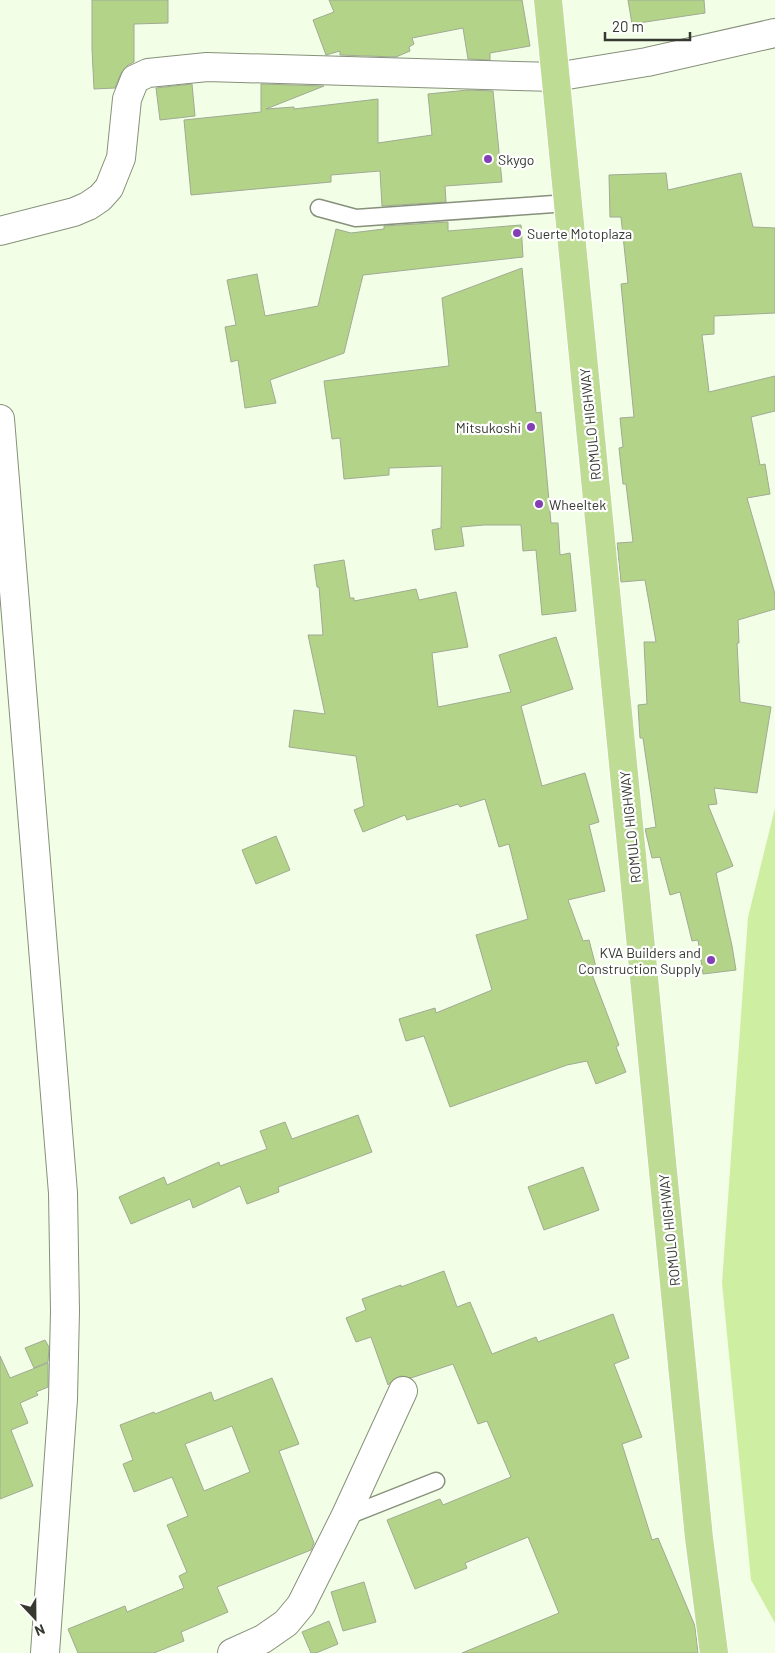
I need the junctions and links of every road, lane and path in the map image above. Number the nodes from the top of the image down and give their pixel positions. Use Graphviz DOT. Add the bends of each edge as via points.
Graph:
graph roads {
  1 [pos="548,0"];
  2 [pos="775,33"];
  3 [pos="555,77"];
  4 [pos="568,203"];
  5 [pos="319,208"];
  6 [pos="0,231"];
  7 [pos="0,419"];
  8 [pos="403,1391"];
  9 [pos="436,1481"];
  10 [pos="345,1517"];
  11 [pos="45,1653"];
  12 [pos="232,1653"];
  13 [pos="714,1653"];
  1 -- 3 [label="highway, ROMULO HIGHWAY"];
  2 -- 3 [label="street" via="647,62"];
  3 -- 4 [label="highway, ROMULO HIGHWAY"];
  3 -- 6 [label="street" via="206,67 148,73 135,79 124,119 120,158 109,188 100,198 74,212"];
  4 -- 5 [label="lane" via="356,218"];
  4 -- 13 [label="highway, ROMULO HIGHWAY"];
  7 -- 11 [label="street" via="63,1193 66,1311 63,1399"];
  8 -- 10 [label="street"];
  9 -- 10 [label="lane"];
  10 -- 12 [label="street" via="301,1605 286,1623 263,1639"];
}
